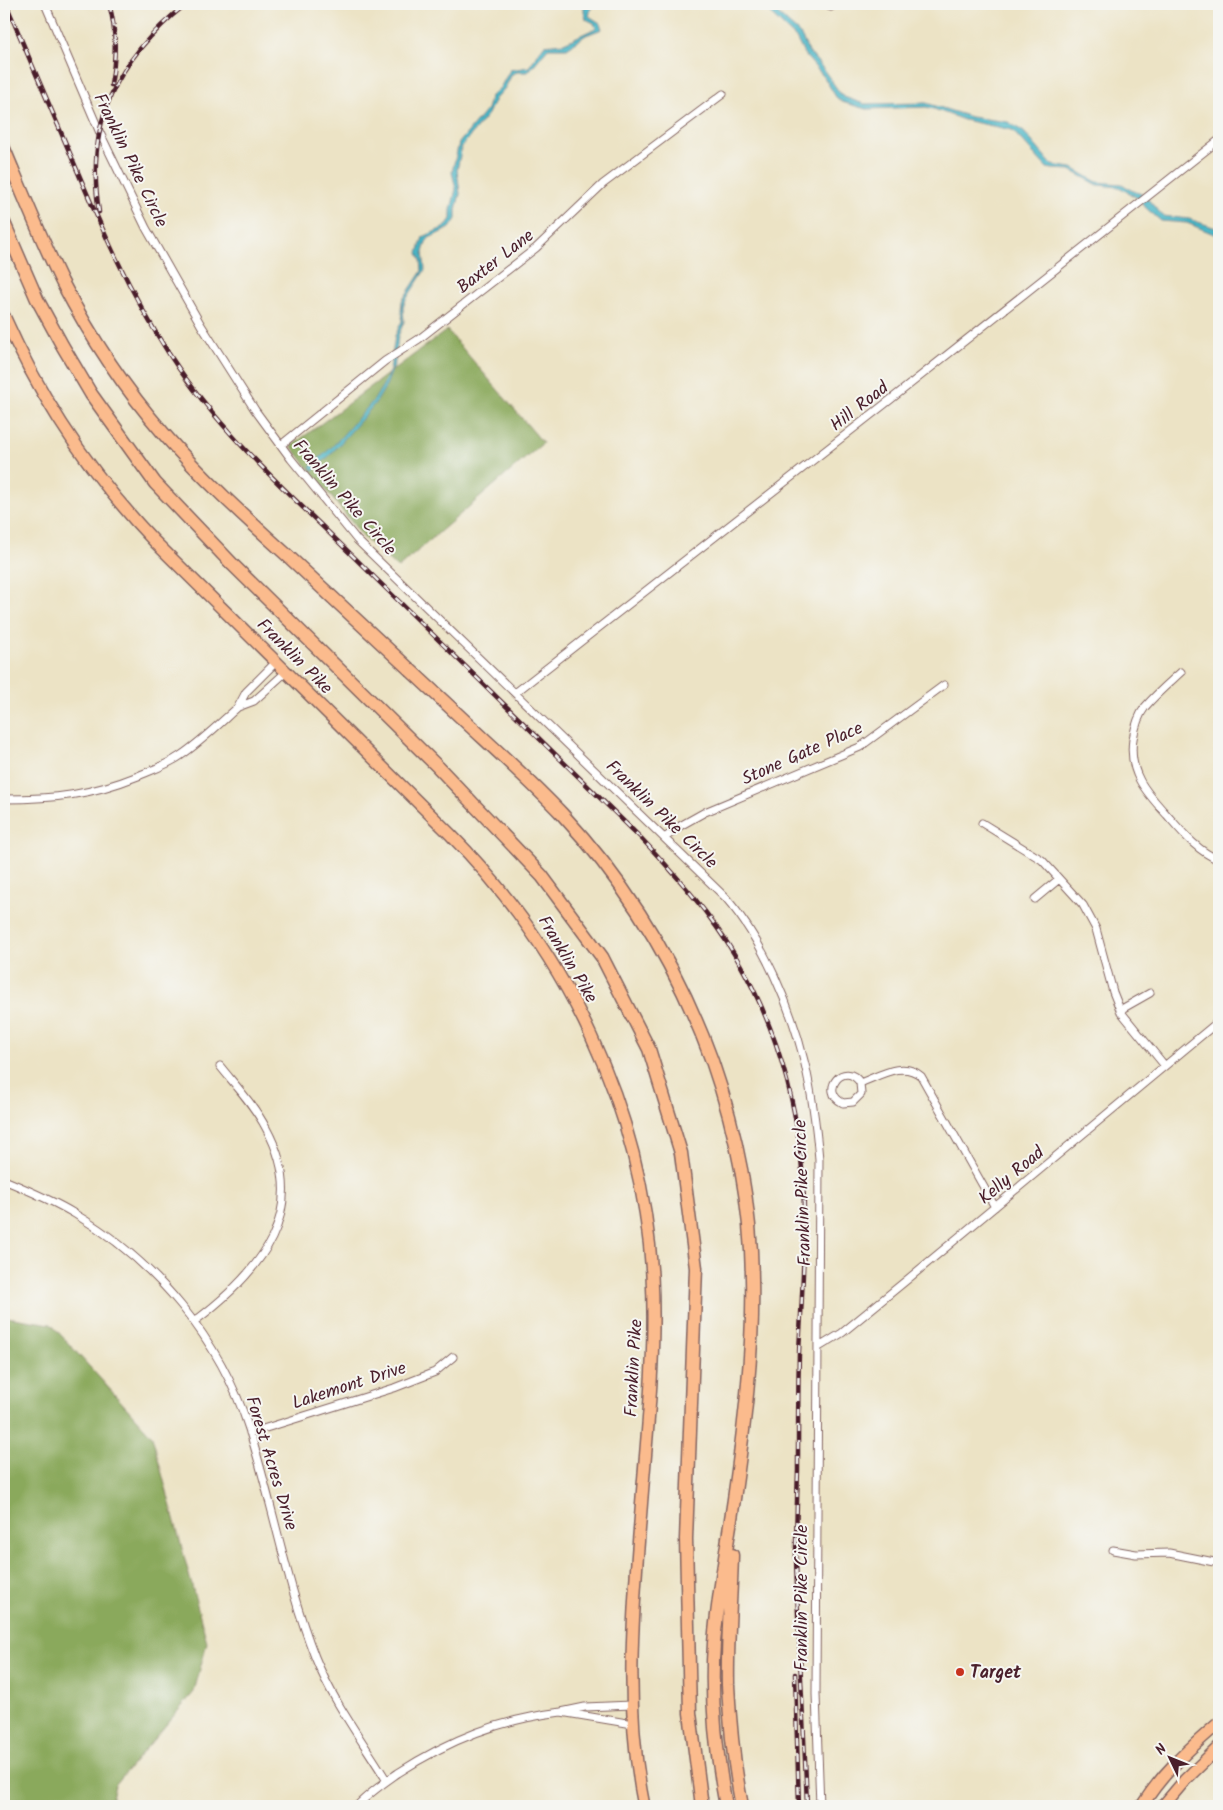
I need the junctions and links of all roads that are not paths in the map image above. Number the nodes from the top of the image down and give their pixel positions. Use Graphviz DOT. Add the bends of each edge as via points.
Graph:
graph roads {
  1 [pos="45,4"];
  2 [pos="722,94"];
  3 [pos="1219,140"];
  4 [pos="4,149"];
  5 [pos="4,223"];
  6 [pos="4,316"];
  7 [pos="280,445"];
  8 [pos="276,662"];
  9 [pos="286,672"];
  10 [pos="1180,672"];
  11 [pos="944,685"];
  12 [pos="515,693"];
  13 [pos="238,707"];
  14 [pos="4,800"];
  15 [pos="982,823"];
  16 [pos="666,838"];
  17 [pos="1219,860"];
  18 [pos="1059,879"];
  19 [pos="1035,899"];
  20 [pos="1150,993"];
  21 [pos="1120,1010"];
  22 [pos="1219,1021"];
  23 [pos="220,1066"];
  24 [pos="1165,1066"];
  25 [pos="860,1083"];
  26 [pos="4,1180"];
  27 [pos="995,1208"];
  28 [pos="195,1322"];
  29 [pos="819,1347"];
  30 [pos="453,1357"];
  31 [pos="250,1434"];
  32 [pos="734,1497"];
  33 [pos="1113,1550"];
  34 [pos="1218,1564"];
  35 [pos="632,1705"];
  36 [pos="561,1712"];
  37 [pos="1219,1723"];
  38 [pos="633,1724"];
  39 [pos="1219,1747"];
  40 [pos="387,1781"];
  41 [pos="357,1806"];
  42 [pos="644,1806"];
  43 [pos="702,1806"];
  44 [pos="726,1806"];
  45 [pos="742,1806"];
  46 [pos="820,1806"];
  47 [pos="1142,1806"];
  48 [pos="1163,1806"];
  1 -- 7 [label="street, Franklin Pike Circle" via="100,133 146,228 201,325"];
  2 -- 7 [label="street, Baxter Lane" via="603,184 536,248"];
  3 -- 12 [label="street, Hill Road"];
  4 -- 32 [label="highway" via="53,263 78,311 111,365 152,420 228,500 551,802 605,865 662,952 690,1008 720,1086 735,1139 747,1207 752,1277 751,1333"];
  5 -- 43 [label="highway" via="37,299 62,345 91,394 155,483 233,566 438,768 542,876 602,957 649,1049 681,1153 696,1268 686,1539 690,1713"];
  6 -- 8 [label="main road, Franklin Pike" via="49,405 98,477 145,532"];
  7 -- 12 [label="street, Franklin Pike Circle" via="357,540"];
  8 -- 9 [label="main road, Franklin Pike"];
  8 -- 13 [label="street" via="246,692"];
  9 -- 13 [label="street" via="254,702"];
  9 -- 35 [label="main road, Franklin Pike" via="454,838 511,903 569,991 617,1098 640,1183 650,1248 653,1299 650,1388 632,1636"];
  10 -- 17 [label="street" via="1140,716 1132,743 1133,764 1143,787 1175,824 1198,847"];
  11 -- 16 [label="street, Stone Gate Place" via="860,748 705,812"];
  12 -- 16 [label="street, Franklin Pike Circle"];
  13 -- 14 [label="street" via="184,753 135,777 80,795"];
  15 -- 18 [label="street" via="1033,854"];
  16 -- 29 [label="street, Franklin Pike Circle" via="743,918 776,979 801,1045 811,1090 819,1159"];
  18 -- 19 [label="street"];
  18 -- 21 [label="street" via="1083,905 1093,922"];
  20 -- 21 [label="street"];
  21 -- 24 [label="street"];
  22 -- 24 [label="street, Kelly Road"];
  23 -- 28 [label="street" via="246,1098 270,1136 280,1166 283,1200 274,1235 258,1262"];
  24 -- 27 [label="street, Kelly Road"];
  25 -- 25 [label="street" via="852,1075 841,1076 834,1084 834,1096 843,1103 854,1102 861,1094"];
  25 -- 27 [label="street" via="902,1068 921,1076"];
  26 -- 28 [label="street, Forest Acres Drive" via="63,1207 114,1240 157,1277"];
  27 -- 29 [label="street, Kelly Road" via="842,1333"];
  28 -- 31 [label="street, Forest Acres Drive" via="234,1390"];
  29 -- 46 [label="street, Franklin Pike Circle" via="816,1694"];
  30 -- 31 [label="street, Lakemont Drive" via="435,1372 394,1388"];
  31 -- 40 [label="street, Forest Acres Drive" via="317,1661 334,1697"];
  32 -- 44 [label="highway" via="713,1662 715,1730"];
  32 -- 45 [label="highway" via="728,1685"];
  33 -- 34 [label="street" via="1136,1554 1169,1553"];
  35 -- 36 [label="street" via="585,1707"];
  35 -- 38 [label="main road, Franklin Pike"];
  36 -- 38 [label="street"];
  36 -- 40 [label="street" via="523,1718 473,1734 429,1753"];
  37 -- 47 [label="main road" via="1174,1765"];
  38 -- 42 [label="main road, Franklin Pike"];
  39 -- 48 [label="main road"];
  40 -- 41 [label="street"];
}
